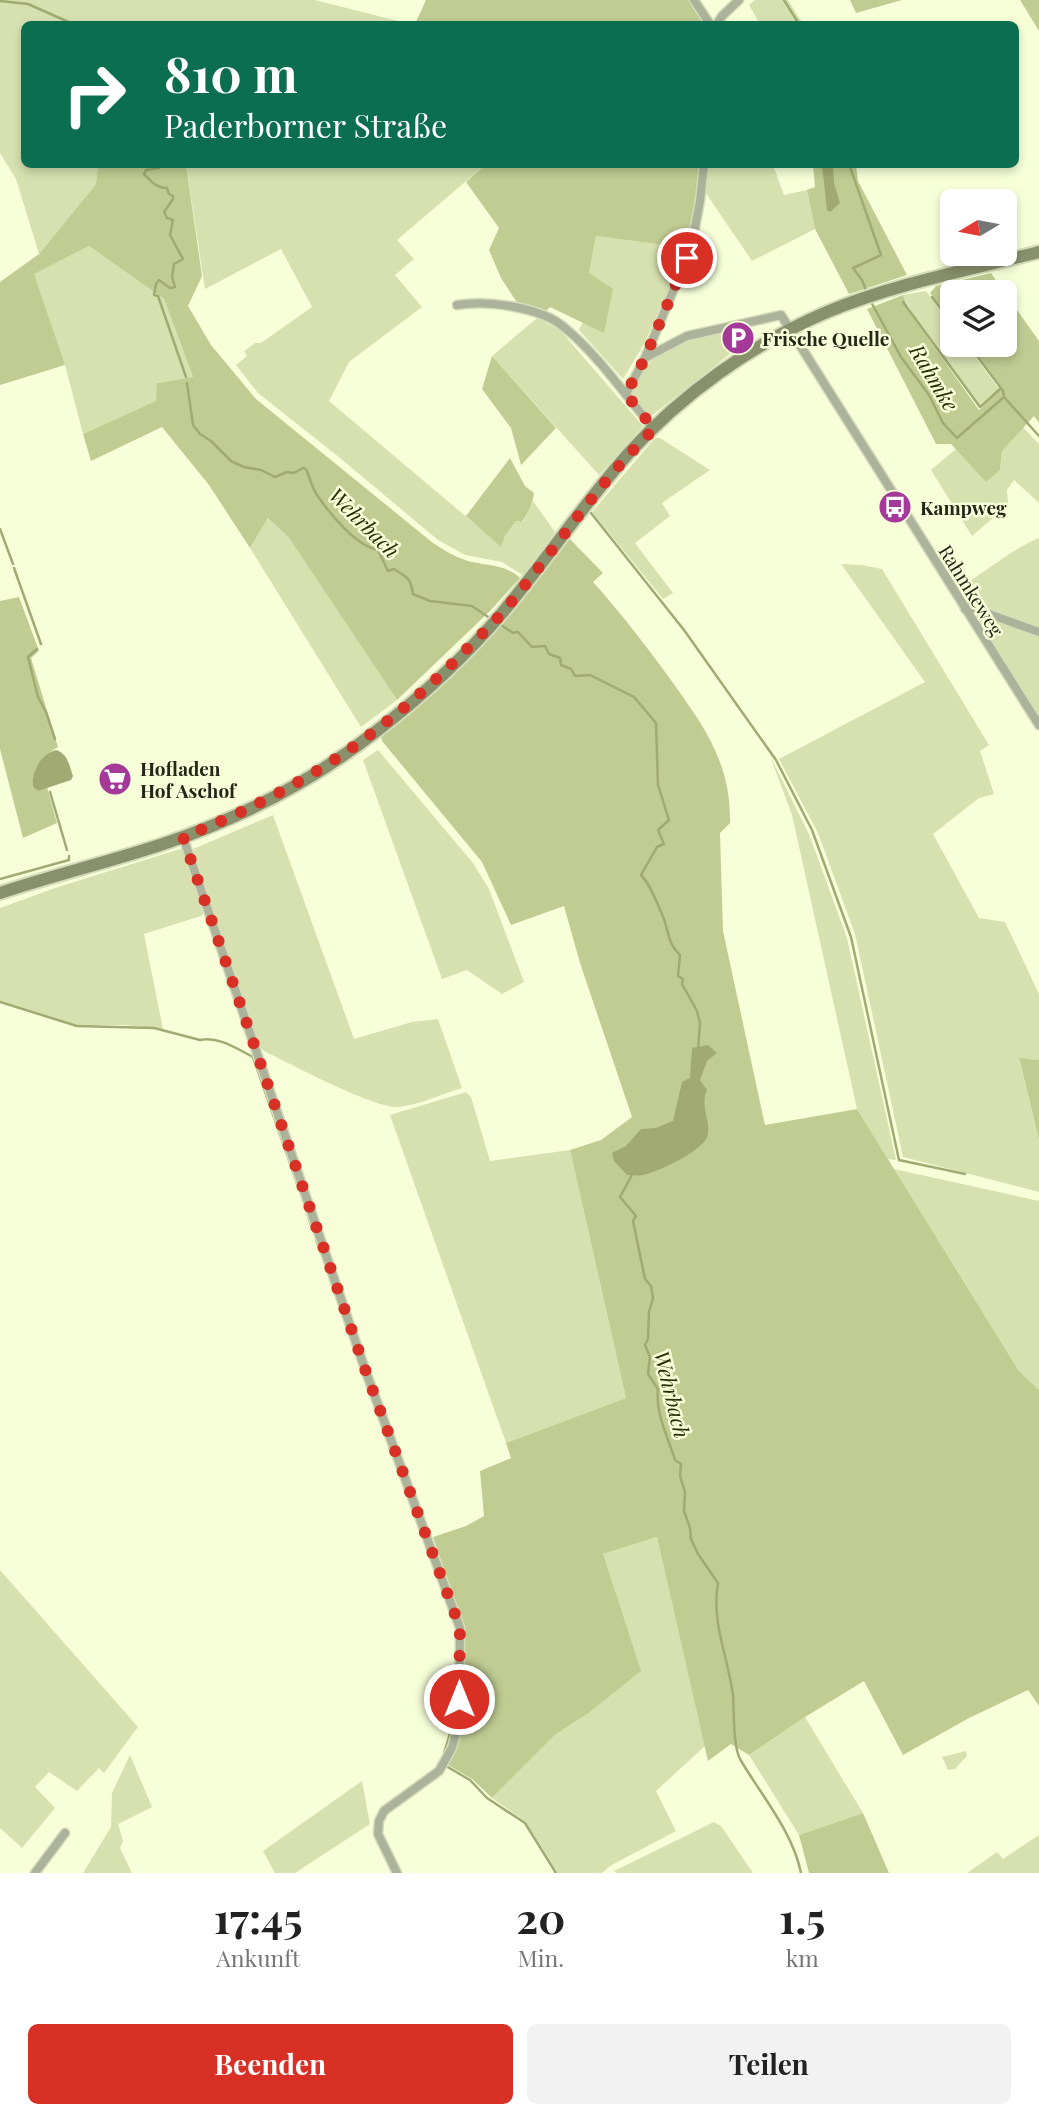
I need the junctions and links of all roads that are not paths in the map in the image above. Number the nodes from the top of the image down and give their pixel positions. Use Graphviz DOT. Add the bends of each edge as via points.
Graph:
graph roads {
  1 [pos="694,0"];
  2 [pos="739,0"];
  3 [pos="708,21"];
  4 [pos="719,21"];
  5 [pos="704,168"];
  6 [pos="1039,252"];
  7 [pos="457,305"];
  8 [pos="790,330"];
  9 [pos="645,358"];
  10 [pos="626,394"];
  11 [pos="654,429"];
  12 [pos="965,609"];
  13 [pos="1039,632"];
  14 [pos="1039,725"];
  15 [pos="183,837"];
  16 [pos="0,893"];
  17 [pos="65,1833"];
  18 [pos="35,1873"];
  19 [pos="397,1873"];
  1 -- 3 [label="street"];
  2 -- 4 [label="street"];
  5 -- 9 [label="street" via="691,248"];
  6 -- 8 [label="main road" via="869,297"];
  7 -- 10 [label="street" via="488,303 555,321"];
  8 -- 9 [label="street" via="781,315 687,336"];
  8 -- 11 [label="main road" via="723,370"];
  8 -- 12 [label="street, Rahmkeweg"];
  9 -- 10 [label="street"];
  10 -- 11 [label="street"];
  11 -- 15 [label="main road" via="602,485 497,619 413,702 323,769"];
  12 -- 13 [label="street"];
  12 -- 14 [label="street, Rahmkeweg"];
  15 -- 16 [label="main road"];
  15 -- 19 [label="street" via="366,1372 460,1628 459,1722 452,1748 439,1771 384,1811 379,1821 378,1834"];
  17 -- 18 [label="street"];
}
